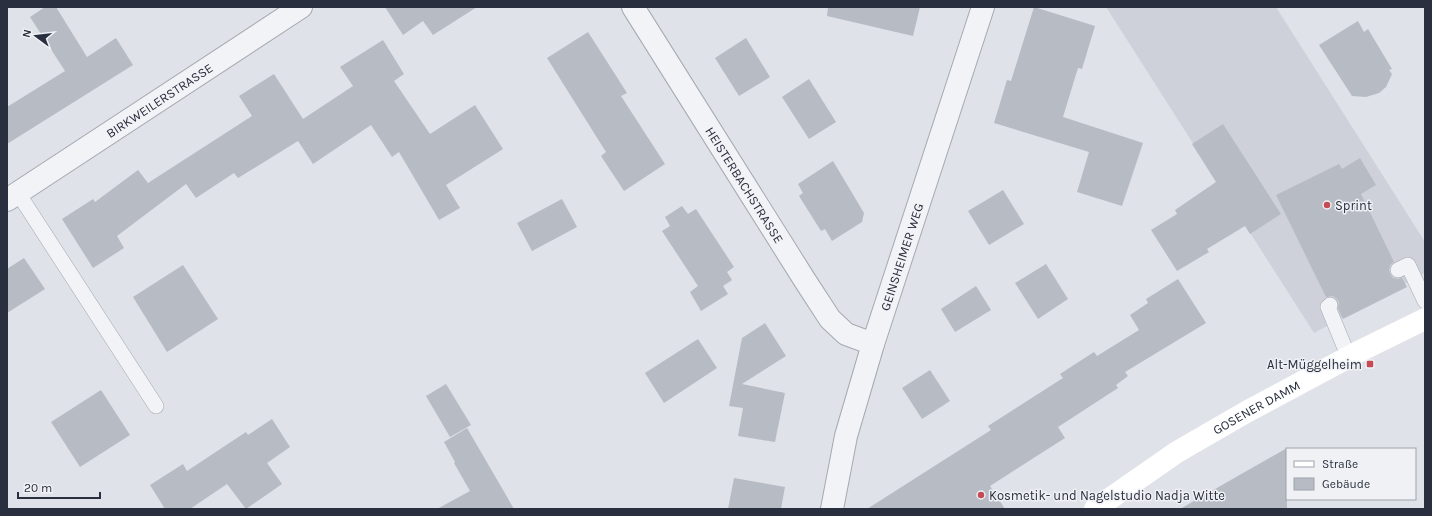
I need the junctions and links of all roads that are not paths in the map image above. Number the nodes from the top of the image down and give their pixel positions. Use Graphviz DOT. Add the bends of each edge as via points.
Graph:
graph roads {
  1 [pos="301,7"];
  2 [pos="633,7"];
  3 [pos="984,7"];
  4 [pos="12,197"];
  5 [pos="1398,270"];
  6 [pos="1421,282"];
  7 [pos="1425,301"];
  8 [pos="1330,305"];
  9 [pos="1425,319"];
  10 [pos="873,344"];
  11 [pos="1348,358"];
  12 [pos="156,406"];
  13 [pos="832,509"];
  14 [pos="1095,509"];
  1 -- 4 [label="street, BIRKWEILERSTRASSE"];
  2 -- 10 [label="street, HEISTERBACHSTRASSE" via="830,319 846,334"];
  3 -- 10 [label="street, GEINSHEIMER WEG"];
  4 -- 12 [label="lane, BIRKWEILERSTRASSE"];
  5 -- 6 [label="lane" via="1408,265"];
  6 -- 7 [label="lane"];
  8 -- 11 [label="lane" via="1328,307"];
  9 -- 11 [label="main road, GOSENER DAMM"];
  10 -- 13 [label="street, GEINSHEIMER WEG" via="846,436"];
  11 -- 14 [label="main road, GOSENER DAMM" via="1177,452"];
}
